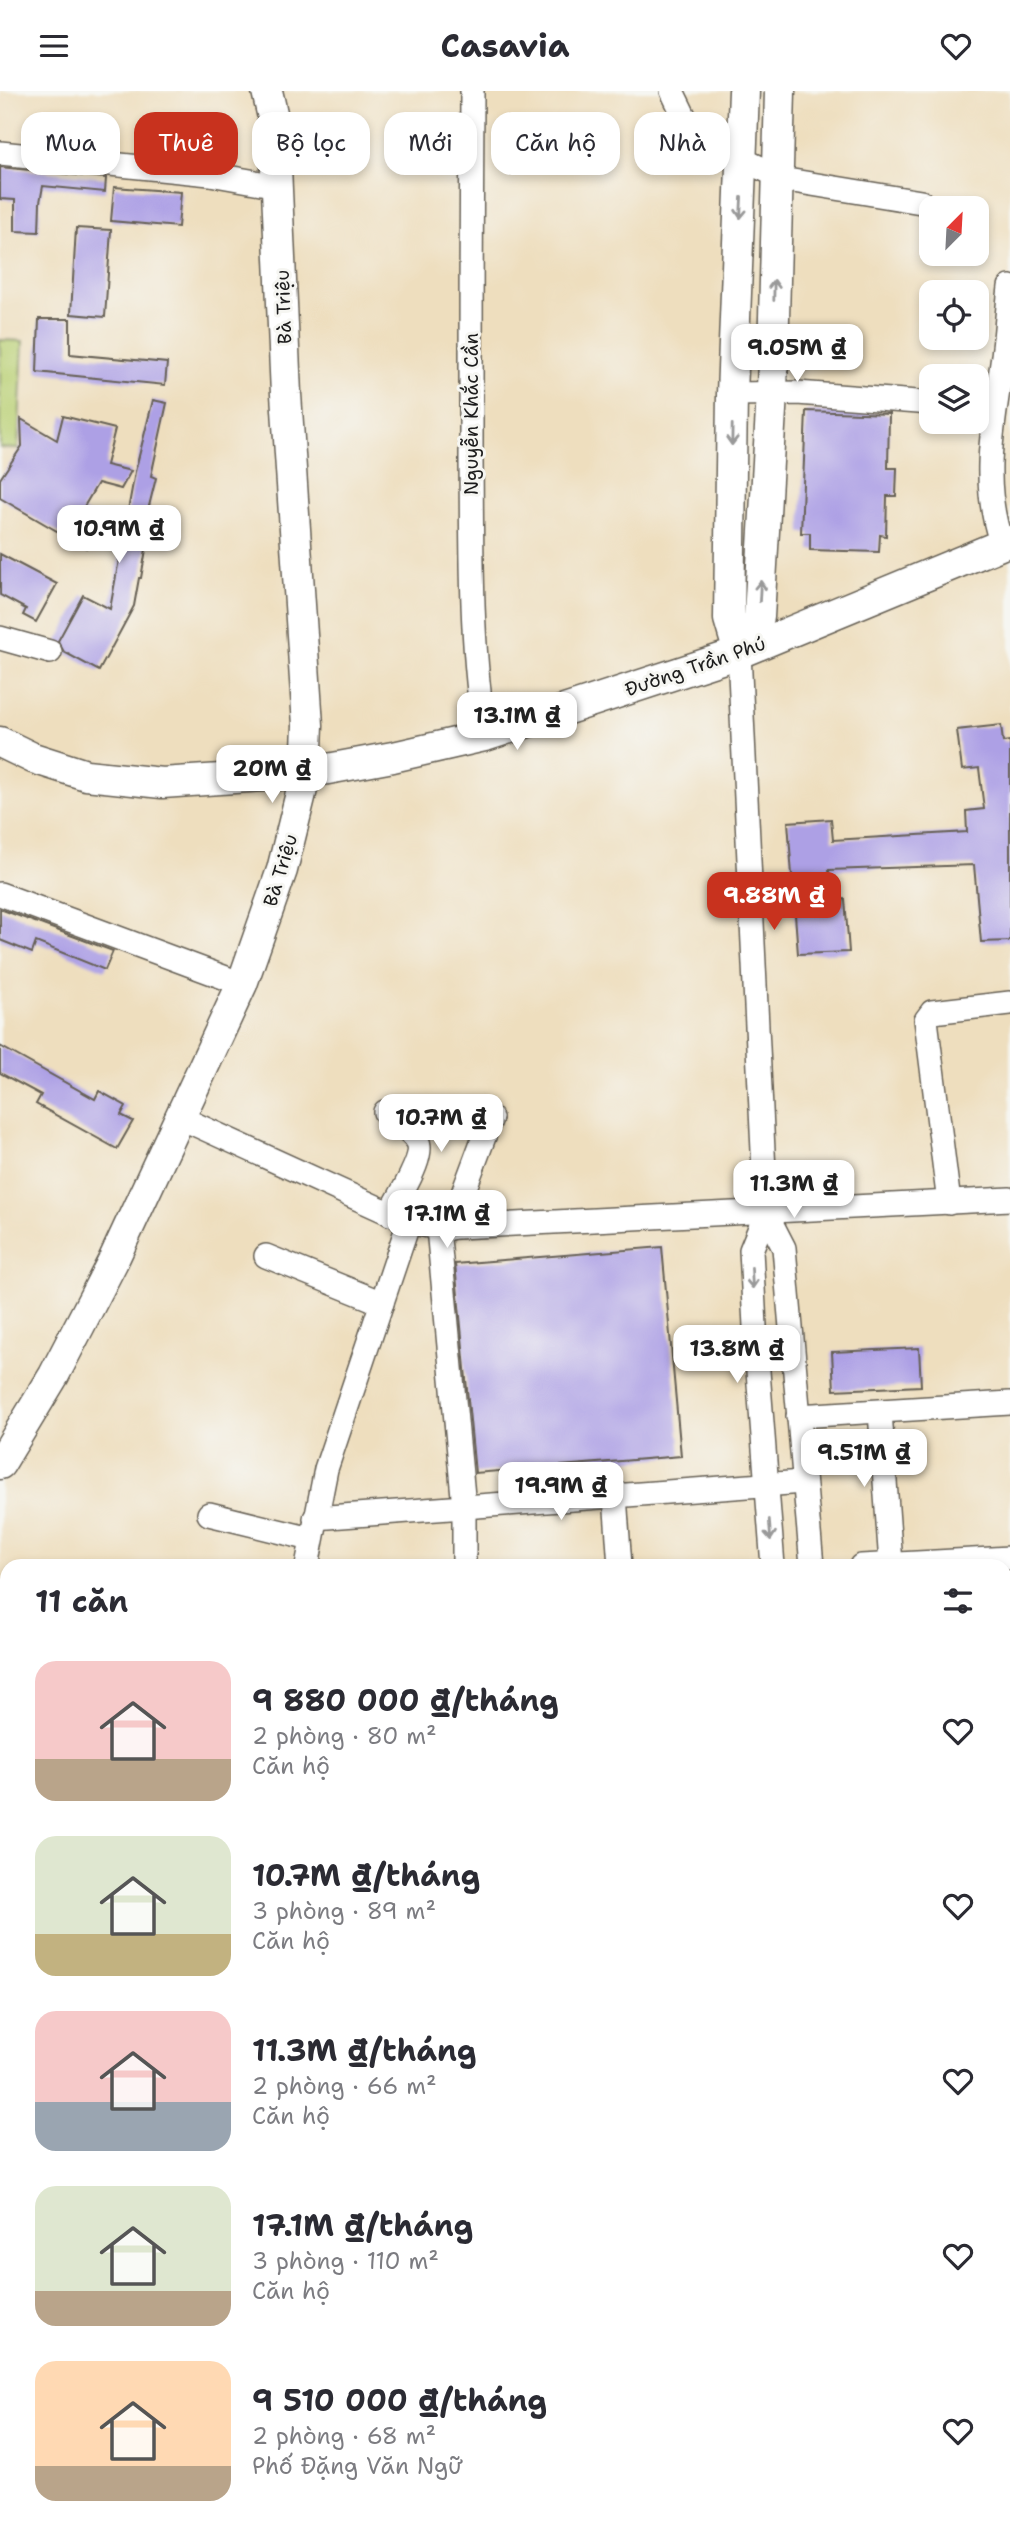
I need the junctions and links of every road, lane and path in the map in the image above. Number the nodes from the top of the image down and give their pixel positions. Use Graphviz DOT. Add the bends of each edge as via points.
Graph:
graph roads {
  1 [pos="268,91"];
  2 [pos="472,91"];
  3 [pos="672,91"];
  4 [pos="744,91"];
  5 [pos="780,91"];
  6 [pos="0,153"];
  7 [pos="743,159"];
  8 [pos="777,175"];
  9 [pos="278,185"];
  10 [pos="919,202"];
  11 [pos="1010,286"];
  12 [pos="1006,359"];
  13 [pos="732,394"];
  14 [pos="772,394"];
  15 [pos="989,399"];
  16 [pos="919,402"];
  17 [pos="989,423"];
  18 [pos="1006,543"];
  19 [pos="0,638"];
  20 [pos="50,652"];
  21 [pos="739,653"];
  22 [pos="485,736"];
  23 [pos="0,742"];
  24 [pos="306,772"];
  25 [pos="0,894"];
  26 [pos="242,984"];
  27 [pos="1010,1003"];
  28 [pos="385,1112"];
  29 [pos="179,1117"];
  30 [pos="491,1118"];
  31 [pos="1010,1199"];
  32 [pos="949,1203"];
  33 [pos="766,1213"];
  34 [pos="400,1218"];
  35 [pos="444,1228"];
  36 [pos="266,1257"];
  37 [pos="382,1303"];
  38 [pos="791,1343"];
  39 [pos="755,1345"];
  40 [pos="1010,1403"];
  41 [pos="880,1412"];
  42 [pos="798,1416"];
  43 [pos="0,1464"];
  44 [pos="803,1482"];
  45 [pos="767,1485"];
  46 [pos="615,1496"];
  47 [pos="464,1507"];
  48 [pos="209,1514"];
  49 [pos="313,1528"];
  50 [pos="1010,1558"];
  51 [pos="308,1559"];
  52 [pos="464,1559"];
  53 [pos="620,1559"];
  54 [pos="772,1559"];
  55 [pos="811,1559"];
  56 [pos="891,1559"];
  57 [pos="990,1559"];
  1 -- 9 [label="main road, Bà Triệu"];
  2 -- 22 [label="street, Nguyễn Khắc Cần" via="474,641"];
  3 -- 7 [label="street" via="697,136"];
  4 -- 7 [label="main road"];
  5 -- 8 [label="main road"];
  6 -- 9 [label="street"];
  7 -- 8 [label="street"];
  7 -- 13 [label="main road, one-way"];
  8 -- 10 [label="street"];
  14 -- 8 [label="main road, one-way"];
  9 -- 24 [label="main road, Bà Triệu" via="286,394 308,725"];
  11 -- 12 [label="street"];
  12 -- 15 [label="street"];
  13 -- 14 [label="street"];
  13 -- 21 [label="main road, one-way" via="730,619"];
  14 -- 16 [label="street"];
  21 -- 14 [label="main road, one-way" via="758,617"];
  17 -- 18 [label="street" via="993,519"];
  18 -- 21 [label="main road, Đường Trần Phú"];
  19 -- 20 [label="street"];
  21 -- 22 [label="main road, Đường Trần Phú"];
  21 -- 33 [label="street"];
  22 -- 24 [label="main road, Đường Trần Phú"];
  23 -- 24 [label="main road, Đường Trần Phú" via="86,775 162,783"];
  24 -- 26 [label="main road, Bà Triệu" via="282,870"];
  25 -- 26 [label="street"];
  26 -- 29 [label="main road, Bà Triệu"];
  27 -- 32 [label="street" via="932,1012 926,1020"];
  28 -- 34 [label="street" via="417,1139 420,1147"];
  29 -- 34 [label="street"];
  29 -- 43 [label="main road, Bà Triệu" via="66,1353"];
  30 -- 35 [label="street"];
  31 -- 32 [label="street"];
  32 -- 33 [label="street"];
  33 -- 35 [label="street"];
  33 -- 38 [label="street" via="784,1248"];
  33 -- 39 [label="street, one-way" via="751,1250"];
  34 -- 35 [label="street"];
  34 -- 37 [label="street"];
  35 -- 47 [label="street"];
  36 -- 37 [label="street"];
  37 -- 49 [label="street" via="326,1469"];
  38 -- 39 [label="street"];
  38 -- 42 [label="street"];
  39 -- 45 [label="street"];
  40 -- 41 [label="street"];
  41 -- 42 [label="street"];
  41 -- 56 [label="street"];
  42 -- 44 [label="street"];
  44 -- 45 [label="street"];
  44 -- 55 [label="street"];
  45 -- 46 [label="street"];
  45 -- 54 [label="street, one-way"];
  46 -- 47 [label="street"];
  46 -- 53 [label="street"];
  47 -- 49 [label="street"];
  47 -- 52 [label="street"];
  48 -- 49 [label="street"];
  49 -- 51 [label="street"];
  50 -- 57 [label="street"];
}
